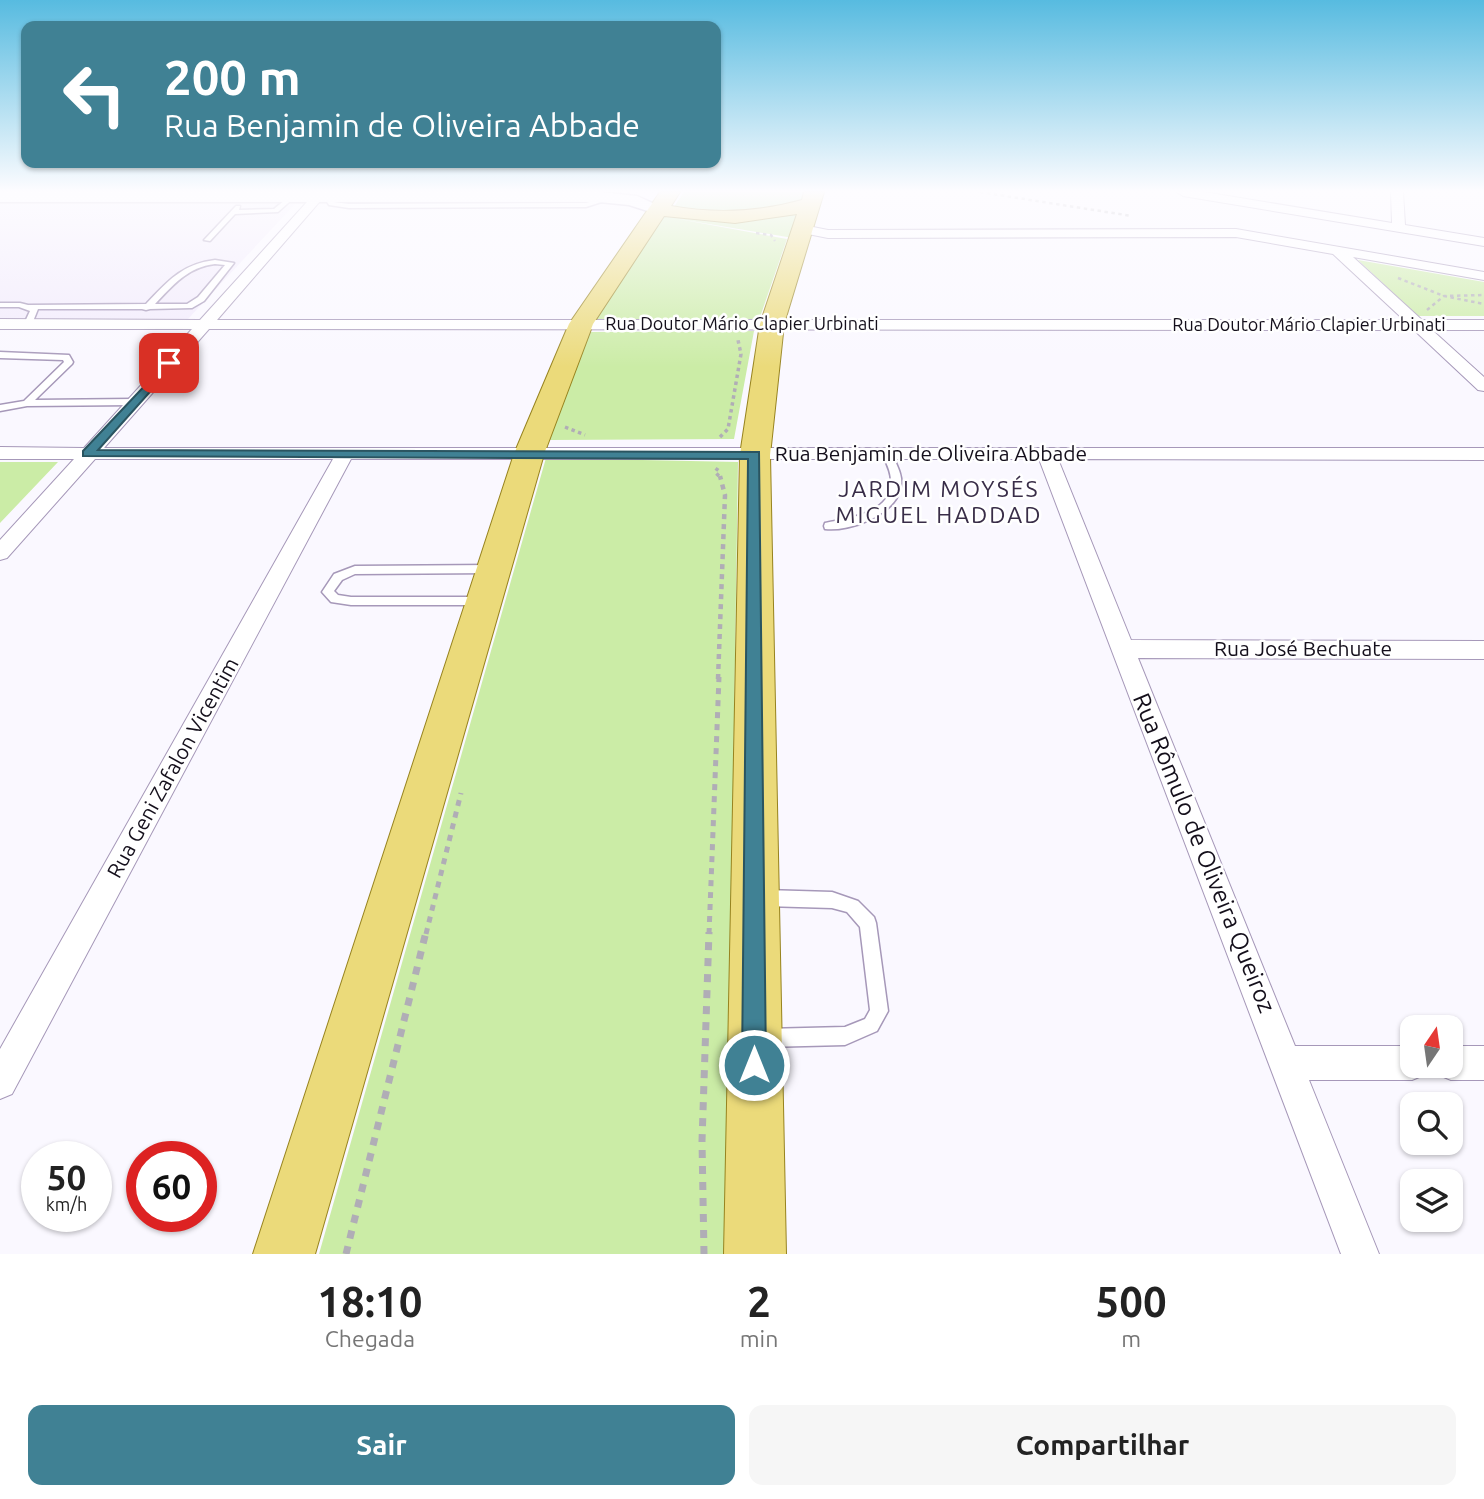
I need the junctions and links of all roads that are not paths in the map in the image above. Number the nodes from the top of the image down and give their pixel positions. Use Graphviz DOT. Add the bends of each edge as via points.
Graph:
graph roads {
  1 [pos="1337,250"];
  2 [pos="271,251"];
  3 [pos="630,251"];
  4 [pos="787,251"];
  5 [pos="1340,251"];
  6 [pos="1484,276"];
  7 [pos="0,305"];
  8 [pos="30,307"];
  9 [pos="146,308"];
  10 [pos="0,324"];
  11 [pos="28,324"];
  12 [pos="204,324"];
  13 [pos="581,324"];
  14 [pos="1417,325"];
  15 [pos="1484,325"];
  16 [pos="754,330"];
  17 [pos="0,355"];
  18 [pos="1484,386"];
  19 [pos="134,402"];
  20 [pos="27,403"];
  21 [pos="0,408"];
  22 [pos="735,448"];
  23 [pos="0,453"];
  24 [pos="87,453"];
  25 [pos="345,453"];
  26 [pos="1046,453"];
  27 [pos="529,454"];
  28 [pos="887,454"];
  29 [pos="1484,454"];
  30 [pos="829,526"];
  31 [pos="0,553"];
  32 [pos="489,585"];
  33 [pos="1122,649"];
  34 [pos="1484,650"];
  35 [pos="754,897"];
  36 [pos="754,1038"];
  37 [pos="1287,1063"];
  38 [pos="1400,1063"];
  39 [pos="1463,1063"];
  40 [pos="1484,1063"];
  41 [pos="0,1082"];
  42 [pos="284,1254"];
  43 [pos="755,1254"];
  44 [pos="1360,1254"];
  1 -- 14 [label="street"];
  2 -- 12 [label="street"];
  3 -- 13 [label="main road"];
  4 -- 16 [label="main road"];
  5 -- 6 [label="street"];
  7 -- 8 [label="lane"];
  8 -- 9 [label="lane"];
  8 -- 11 [label="lane" via="34,310"];
  9 -- 9 [label="lane" via="190,265 230,263 193,305"];
  10 -- 11 [label="street, Rua Doutor Mário Clapier Urbinati"];
  11 -- 12 [label="street, Rua Doutor Mário Clapier Urbinati"];
  12 -- 13 [label="street, Rua Doutor Mário Clapier Urbinati"];
  12 -- 19 [label="street"];
  13 -- 16 [label="street, Rua Doutor Mário Clapier Urbinati"];
  13 -- 27 [label="main road"];
  14 -- 15 [label="street, Rua Doutor Mário Clapier Urbinati"];
  14 -- 16 [label="street, Rua Doutor Mário Clapier Urbinati"];
  14 -- 18 [label="street"];
  16 -- 22 [label="main road"];
  17 -- 20 [label="lane" via="66,357 69,362"];
  19 -- 20 [label="lane"];
  19 -- 24 [label="street"];
  20 -- 21 [label="lane"];
  22 -- 27 [label="street, Rua Benjamin de Oliveira Abbade"];
  22 -- 28 [label="street, Rua Benjamin de Oliveira Abbade"];
  22 -- 35 [label="main road"];
  23 -- 24 [label="street, Rua Benjamin de Oliveira Abbade"];
  24 -- 25 [label="street, Rua Benjamin de Oliveira Abbade"];
  24 -- 31 [label="street"];
  25 -- 27 [label="street, Rua Benjamin de Oliveira Abbade"];
  25 -- 41 [label="street, Rua Geni Zafalon Vicentim"];
  26 -- 28 [label="street, Rua Benjamin de Oliveira Abbade"];
  26 -- 29 [label="street, Rua Benjamin de Oliveira Abbade"];
  26 -- 33 [label="street, Rua Rômulo de Oliveira Queiroz"];
  27 -- 32 [label="main road"];
  28 -- 30 [label="lane" via="895,474 891,497 863,520"];
  32 -- 32 [label="lane" via="355,570 342,573 331,582 328,592 335,599 351,601"];
  32 -- 42 [label="main road"];
  33 -- 34 [label="street, Rua José Bechuate"];
  33 -- 37 [label="street, Rua Rômulo de Oliveira Queiroz"];
  35 -- 36 [label="main road"];
  35 -- 36 [label="lane" via="832,900 852,906 868,923 879,1011 871,1025 845,1036"];
  36 -- 43 [label="main road"];
  37 -- 38 [label="street"];
  37 -- 44 [label="street, Rua Rômulo de Oliveira Queiroz"];
  39 -- 40 [label="street"];
}
